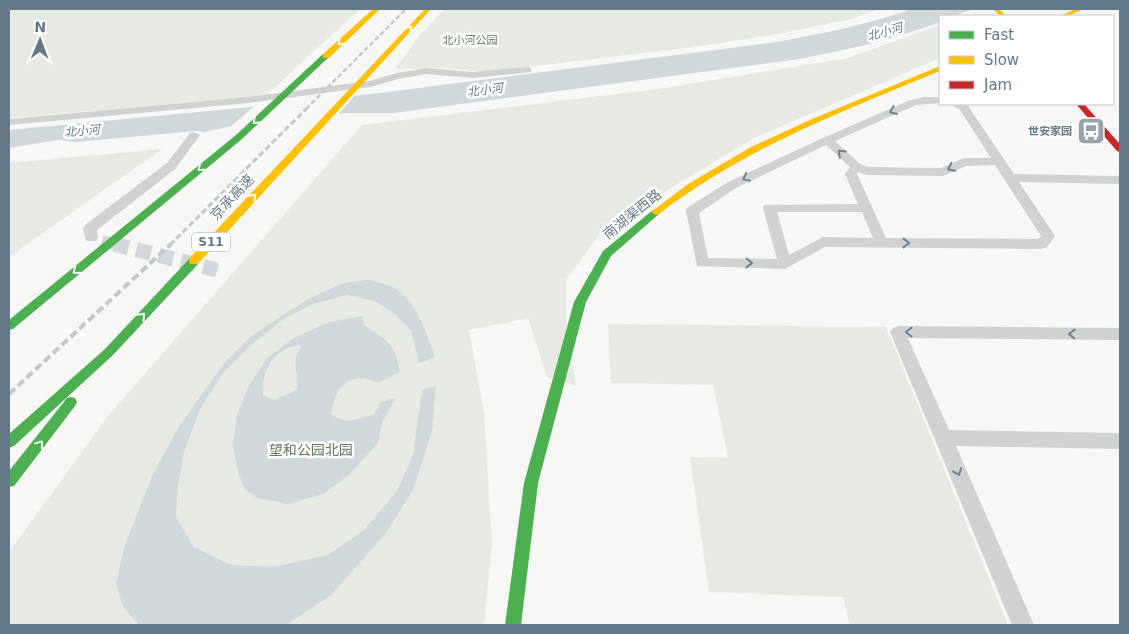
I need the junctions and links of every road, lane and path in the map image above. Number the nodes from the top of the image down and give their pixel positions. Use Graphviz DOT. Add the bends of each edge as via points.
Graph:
graph roads {
  1 [pos="377,9"];
  2 [pos="428,9"];
  3 [pos="1081,9"];
  4 [pos="1066,15"];
  5 [pos="939,68"];
  6 [pos="527,70"];
  7 [pos="939,100"];
  8 [pos="958,105"];
  9 [pos="1081,105"];
  10 [pos="9,122"];
  11 [pos="194,136"];
  12 [pos="827,140"];
  13 [pos="1120,149"];
  14 [pos="998,161"];
  15 [pos="856,167"];
  16 [pos="1010,178"];
  17 [pos="1120,180"];
  18 [pos="865,208"];
  19 [pos="91,238"];
  20 [pos="882,243"];
  21 [pos="785,264"];
  22 [pos="9,326"];
  23 [pos="1120,334"];
  24 [pos="109,352"];
  25 [pos="944,438"];
  26 [pos="1120,441"];
  27 [pos="9,442"];
  28 [pos="9,481"];
  29 [pos="513,625"];
  30 [pos="1023,625"];
  1 -- 22 [label="main road, one-way" via="239,137"];
  24 -- 2 [label="main road, 京承高速 / S11, one-way"];
  3 -- 4 [label="main road"];
  5 -- 29 [label="main road, 南湖渠西路" via="746,150 643,216 607,254 580,302 531,483"];
  6 -- 10 [label="street" via="473,75 426,71 370,84 249,100"];
  7 -- 12 [label="street, one-way" via="912,103"];
  8 -- 14 [label="street" via="964,108"];
  9 -- 13 [label="main road"];
  11 -- 19 [label="street" via="171,166 90,228"];
  15 -- 12 [label="street, one-way"];
  12 -- 21 [label="street, one-way" via="732,185 692,211 702,263"];
  14 -- 15 [label="street, one-way" via="964,162 943,172 867,171"];
  14 -- 16 [label="street"];
  15 -- 18 [label="street" via="851,174"];
  16 -- 17 [label="street"];
  20 -- 16 [label="street, one-way" via="1042,244 1048,236"];
  18 -- 20 [label="street"];
  18 -- 21 [label="street" via="769,208"];
  20 -- 21 [label="street" via="823,242"];
  23 -- 25 [label="street, one-way" via="898,332"];
  24 -- 27 [label="main road, 京承高速 / S11"];
  28 -- 24 [label="main road, one-way"];
  25 -- 26 [label="street"];
  25 -- 30 [label="street, one-way"];
}
